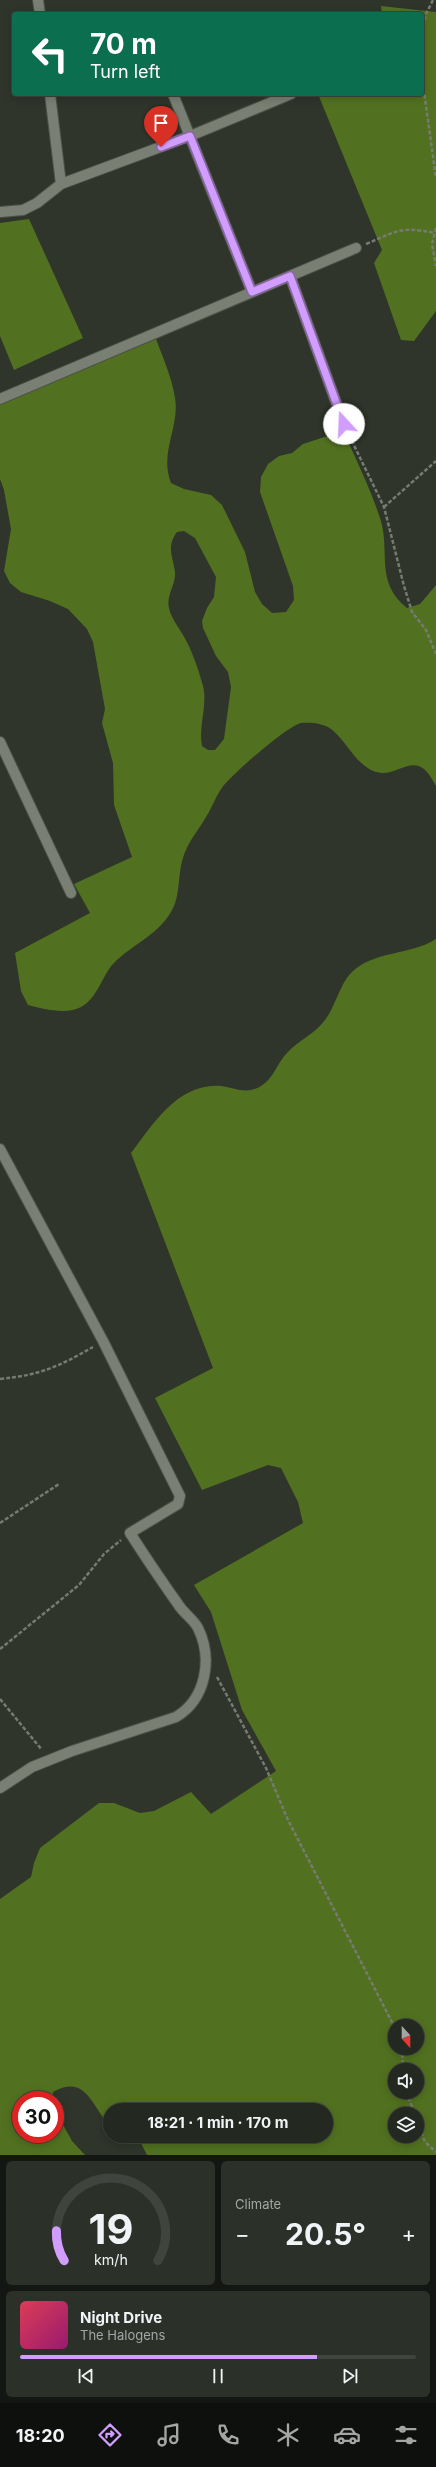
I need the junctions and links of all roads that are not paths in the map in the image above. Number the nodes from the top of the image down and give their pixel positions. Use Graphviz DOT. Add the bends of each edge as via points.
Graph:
graph roads {
  1 [pos="38,0"];
  2 [pos="40,12"];
  3 [pos="50,96"];
  4 [pos="174,96"];
  5 [pos="286,96"];
  6 [pos="190,136"];
  7 [pos="61,184"];
  8 [pos="0,212"];
  9 [pos="356,248"];
  10 [pos="290,276"];
  11 [pos="252,292"];
  12 [pos="0,399"];
  13 [pos="344,424"];
  14 [pos="0,742"];
  15 [pos="71,893"];
  16 [pos="0,1149"];
  17 [pos="0,1788"];
  1 -- 2 [label="street"];
  3 -- 7 [label="street"];
  4 -- 6 [label="street"];
  5 -- 6 [label="street"];
  6 -- 7 [label="street"];
  6 -- 11 [label="street"];
  7 -- 8 [label="street" via="37,204 23,210"];
  9 -- 10 [label="street"];
  10 -- 11 [label="street"];
  10 -- 13 [label="street"];
  11 -- 12 [label="street"];
  14 -- 15 [label="street"];
  16 -- 17 [label="street" via="104,1341 180,1496 178,1504 130,1533 181,1608 197,1627 207,1659 199,1695 188,1710 176,1717 32,1767"];
}
